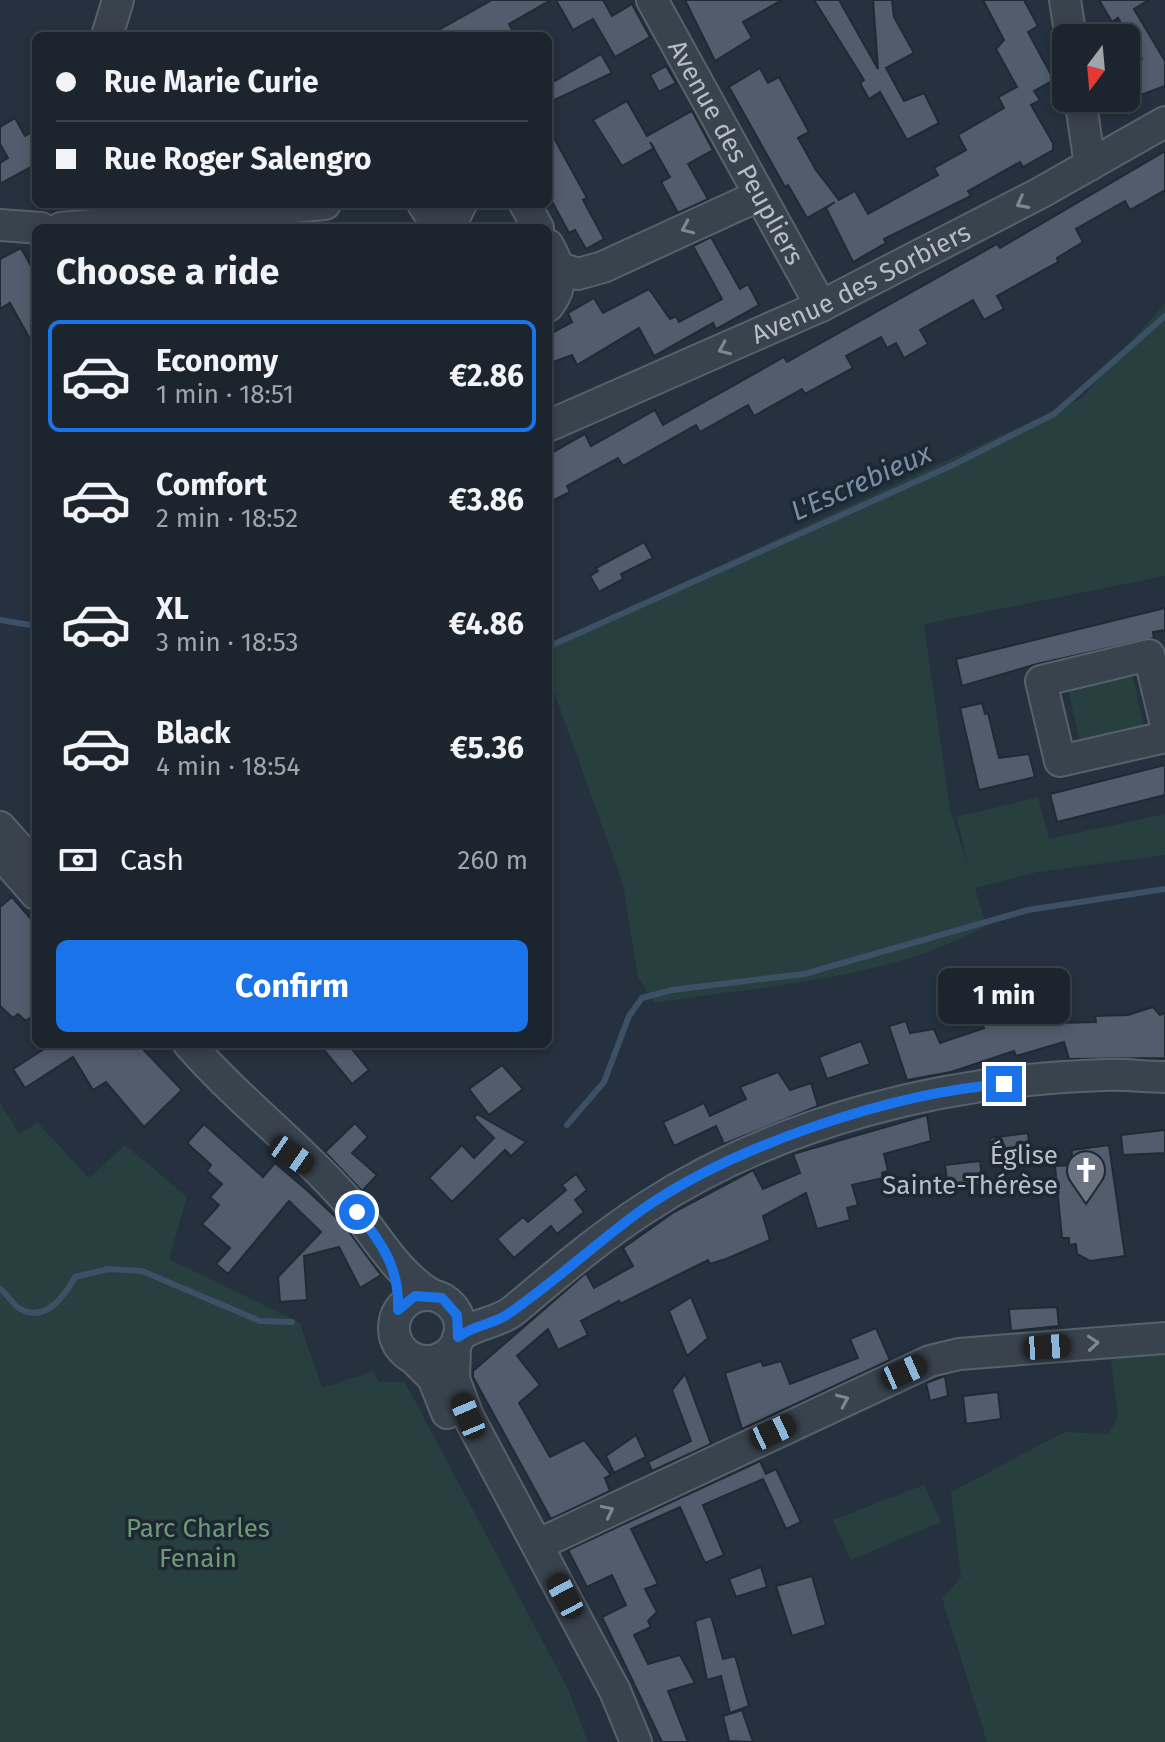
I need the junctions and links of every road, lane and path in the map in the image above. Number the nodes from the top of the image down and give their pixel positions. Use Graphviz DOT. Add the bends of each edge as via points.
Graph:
graph roads {
  1 [pos="118,0"];
  2 [pos="652,0"];
  3 [pos="1065,0"];
  4 [pos="1069,24"];
  5 [pos="108,32"];
  6 [pos="1082,112"];
  7 [pos="1165,122"];
  8 [pos="1090,165"];
  9 [pos="758,196"];
  10 [pos="269,208"];
  11 [pos="75,222"];
  12 [pos="0,225"];
  13 [pos="32,227"];
  14 [pos="554,256"];
  15 [pos="552,299"];
  16 [pos="821,306"];
  17 [pos="552,424"];
  18 [pos="1165,721"];
  19 [pos="1165,737"];
  20 [pos="0,827"];
  21 [pos="0,853"];
  22 [pos="32,863"];
  23 [pos="32,889"];
  24 [pos="168,1048"];
  25 [pos="193,1048"];
  26 [pos="1165,1077"];
  27 [pos="331,1184"];
  28 [pos="384,1247"];
  29 [pos="441,1299"];
  30 [pos="519,1305"];
  31 [pos="398,1310"];
  32 [pos="1165,1338"];
  33 [pos="456,1341"];
  34 [pos="414,1359"];
  35 [pos="537,1545"];
  36 [pos="617,1742"];
  37 [pos="636,1742"];
  1 -- 5 [label="street"];
  2 -- 9 [label="street, Avenue des Peupliers"];
  3 -- 4 [label="street"];
  6 -- 8 [label="street"];
  7 -- 8 [label="street, Avenue des Sorbiers"];
  8 -- 16 [label="street, Avenue des Sorbiers, one-way"];
  9 -- 14 [label="street, one-way" via="603,267 578,274"];
  9 -- 16 [label="street, Avenue des Peupliers"];
  10 -- 11 [label="street"];
  12 -- 13 [label="street"];
  14 -- 15 [label="street" via="559,288"];
  16 -- 17 [label="street, Avenue des Sorbiers, one-way"];
  18 -- 19 [label="street" via="1149,655 1041,681 1060,761"];
  20 -- 22 [label="street"];
  21 -- 23 [label="street"];
  24 -- 27 [label="street" via="199,1080"];
  25 -- 27 [label="street"];
  26 -- 30 [label="street" via="1100,1075 968,1088 807,1131 715,1169 660,1199"];
  27 -- 28 [label="street"];
  28 -- 29 [label="street" via="412,1281"];
  28 -- 31 [label="street" via="397,1277"];
  29 -- 30 [label="street" via="483,1312"];
  29 -- 31 [label="street" via="410,1298"];
  29 -- 33 [label="street" via="459,1319"];
  30 -- 33 [label="street"];
  31 -- 34 [label="street" via="394,1336"];
  35 -- 32 [label="street, one-way" via="930,1361 959,1354"];
  33 -- 34 [label="street" via="439,1359"];
  33 -- 35 [label="street" via="456,1388"];
  34 -- 36 [label="street" via="435,1382 451,1423"];
  35 -- 37 [label="street" via="615,1691"];
}
